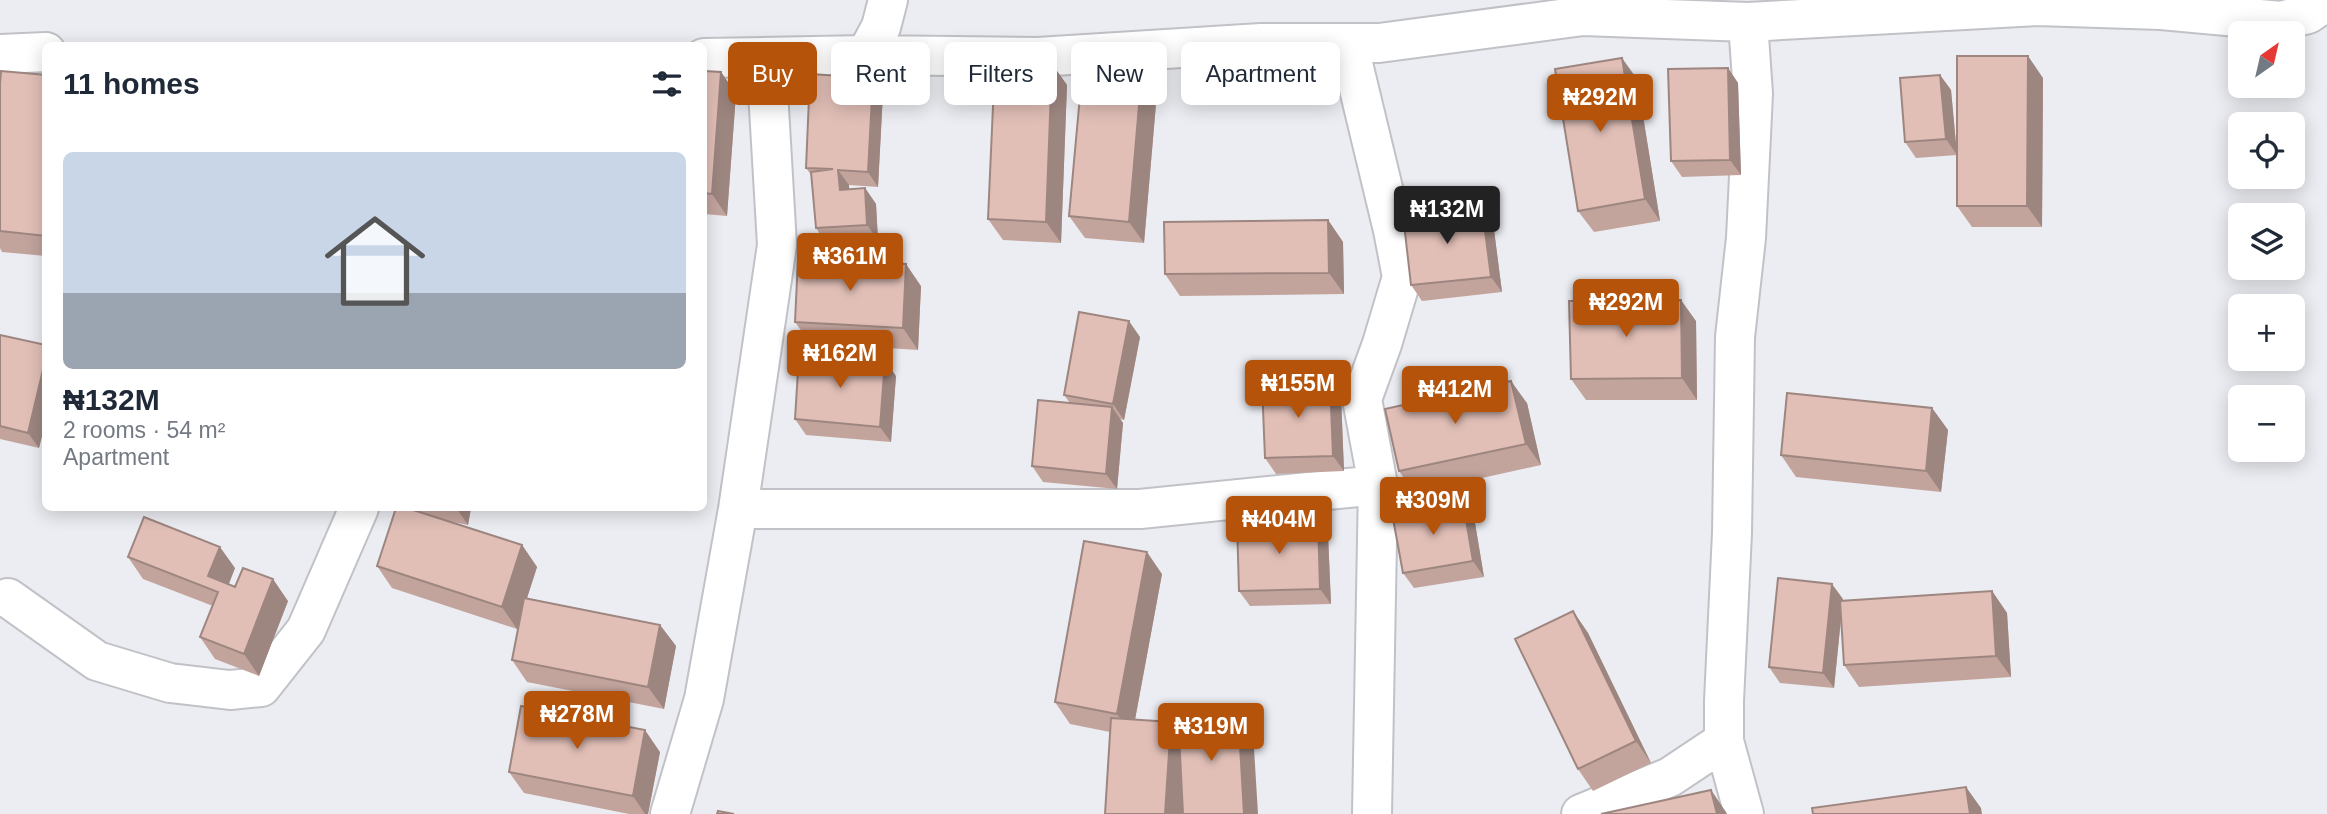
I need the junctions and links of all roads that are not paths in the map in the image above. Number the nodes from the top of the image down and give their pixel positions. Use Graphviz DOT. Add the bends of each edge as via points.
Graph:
graph roads {
  1 [pos="888,0"];
  2 [pos="2327,1"];
  3 [pos="1586,8"];
  4 [pos="1748,22"];
  5 [pos="873,42"];
  6 [pos="1348,43"];
  7 [pos="42,52"];
  8 [pos="0,54"];
  9 [pos="930,56"];
  10 [pos="707,58"];
  11 [pos="728,58"];
  12 [pos="769,105"];
  13 [pos="1378,485"];
  14 [pos="738,509"];
  15 [pos="358,511"];
  16 [pos="8,598"];
  17 [pos="1724,741"];
  18 [pos="670,814"];
  19 [pos="1371,814"];
  20 [pos="1581,814"];
  21 [pos="1744,814"];
  1 -- 5 [label="street"];
  2 -- 4 [label="street" via="2281,22 2161,10 2037,6"];
  3 -- 4 [label="street"];
  3 -- 6 [label="street" via="1379,43"];
  4 -- 17 [label="street" via="1754,94 1735,337"];
  6 -- 9 [label="street" via="1261,43 1038,57"];
  6 -- 13 [label="street" via="1402,277 1362,399"];
  7 -- 8 [label="street"];
  10 -- 11 [label="street"];
  12 -- 14 [label="street" via="777,245"];
  13 -- 14 [label="street" via="1140,509"];
  13 -- 19 [label="street"];
  14 -- 18 [label="street" via="704,699"];
  15 -- 16 [label="street" via="306,630 261,687 230,690 170,683 97,661"];
  17 -- 20 [label="street" via="1670,778"];
  17 -- 21 [label="street"];
}
